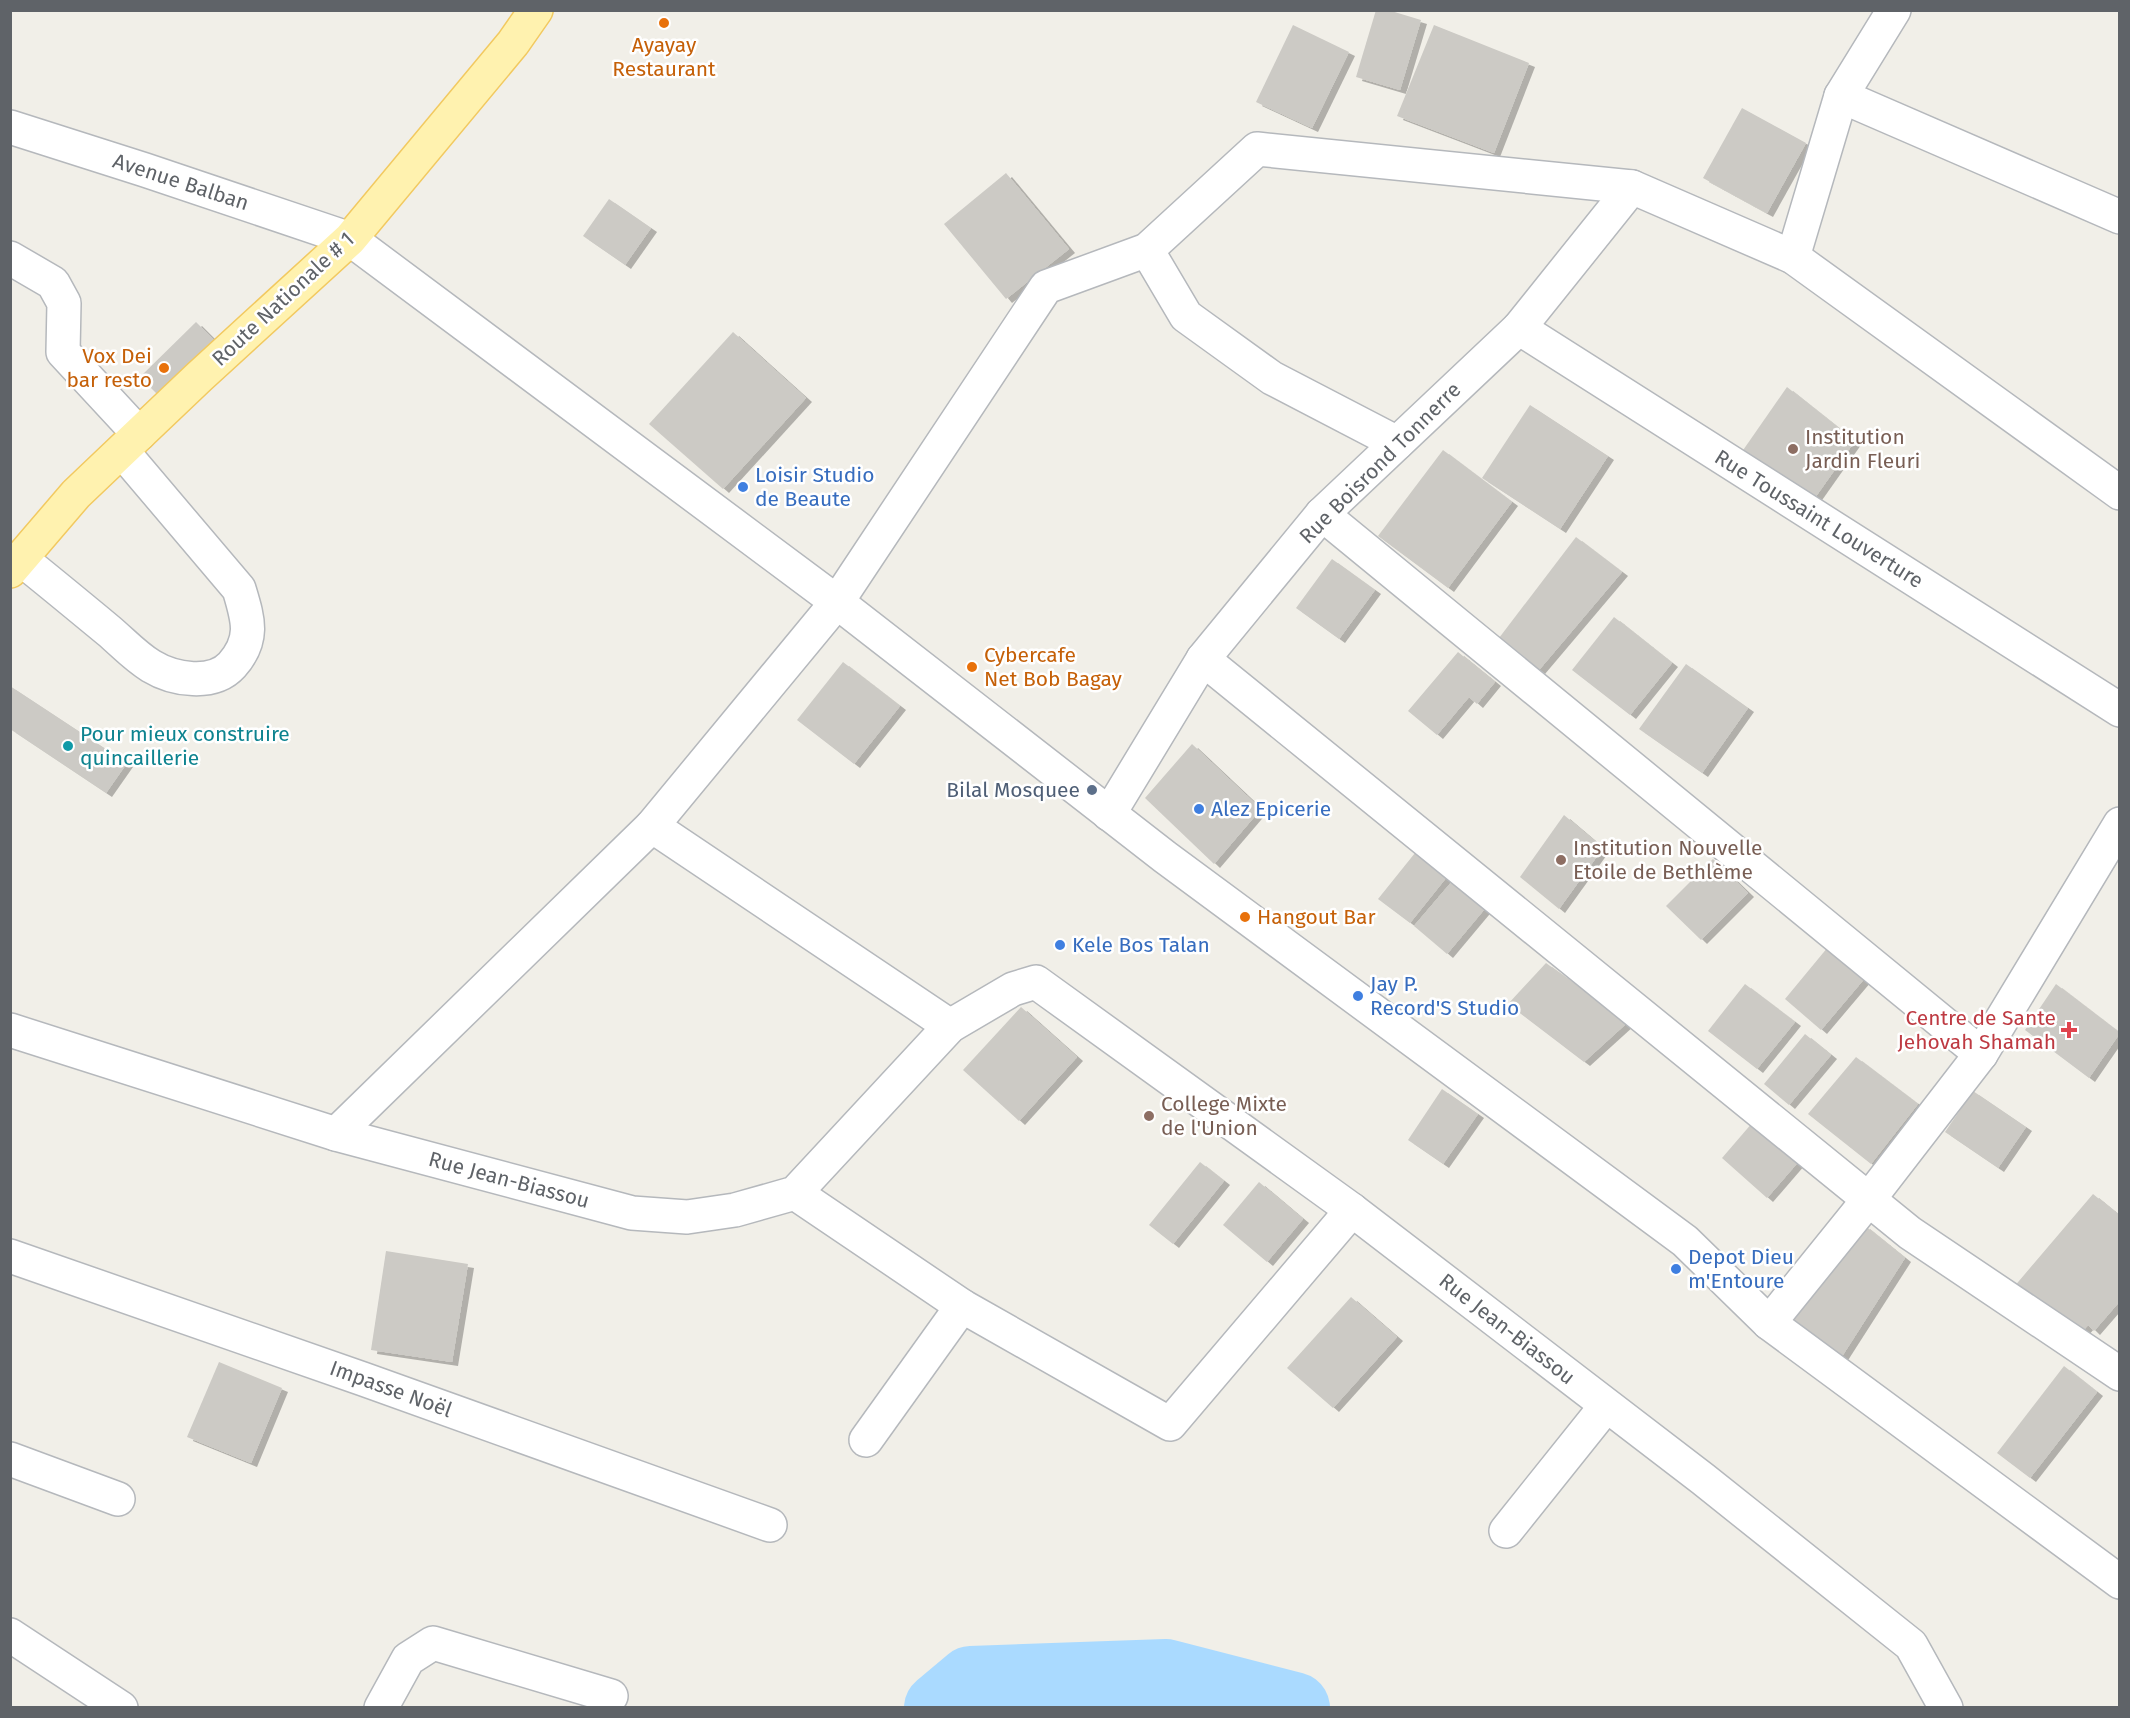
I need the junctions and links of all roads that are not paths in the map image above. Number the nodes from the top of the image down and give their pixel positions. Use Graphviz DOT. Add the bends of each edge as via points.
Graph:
graph roads {
  1 [pos="536,10"];
  2 [pos="1894,10"];
  3 [pos="1841,96"];
  4 [pos="10,127"];
  5 [pos="1632,187"];
  6 [pos="2120,217"];
  7 [pos="350,239"];
  8 [pos="1146,250"];
  9 [pos="1792,257"];
  10 [pos="10,258"];
  11 [pos="1519,328"];
  12 [pos="131,442"];
  13 [pos="1397,443"];
  14 [pos="2120,493"];
  15 [pos="1322,514"];
  16 [pos="16,565"];
  17 [pos="837,602"];
  18 [pos="1203,659"];
  19 [pos="2120,710"];
  20 [pos="1109,814"];
  21 [pos="2120,824"];
  22 [pos="652,826"];
  23 [pos="950,1026"];
  24 [pos="10,1030"];
  25 [pos="1982,1054"];
  26 [pos="336,1134"];
  27 [pos="795,1193"];
  28 [pos="1869,1198"];
  29 [pos="1352,1210"];
  30 [pos="10,1256"];
  31 [pos="962,1306"];
  32 [pos="1769,1323"];
  33 [pos="2120,1374"];
  34 [pos="1606,1406"];
  35 [pos="866,1440"];
  36 [pos="10,1459"];
  37 [pos="118,1498"];
  38 [pos="770,1525"];
  39 [pos="1506,1531"];
  40 [pos="2120,1582"];
  41 [pos="10,1635"];
  42 [pos="611,1696"];
  43 [pos="121,1707"];
  44 [pos="381,1707"];
  45 [pos="1946,1707"];
  1 -- 7 [label="main road, Route Nationale # 1"];
  2 -- 3 [label="street"];
  3 -- 6 [label="street"];
  3 -- 9 [label="street"];
  4 -- 7 [label="street, Avenue Balban"];
  5 -- 8 [label="street" via="1257,148"];
  5 -- 9 [label="street"];
  5 -- 11 [label="street, Rue Boisrond Tonnerre"];
  7 -- 12 [label="main road, Route Nationale # 1"];
  7 -- 17 [label="street, Avenue Balban"];
  8 -- 13 [label="street" via="1186,316 1272,378"];
  8 -- 17 [label="street" via="1046,287"];
  9 -- 14 [label="street"];
  10 -- 12 [label="street" via="53,283 64,303 63,352"];
  11 -- 13 [label="street, Rue Boisrond Tonnerre"];
  11 -- 19 [label="street, Rue Toussaint Louverture"];
  12 -- 16 [label="main road, Route Nationale # 1" via="76,494"];
  12 -- 16 [label="street" via="239,589 249,632 245,648 230,667 205,679 180,677 152,667"];
  13 -- 15 [label="street, Rue Boisrond Tonnerre"];
  15 -- 18 [label="street, Rue Boisrond Tonnerre"];
  15 -- 25 [label="street"];
  17 -- 20 [label="street, Avenue Balban"];
  17 -- 22 [label="street"];
  18 -- 20 [label="street, Rue Boisrond Tonnerre"];
  18 -- 28 [label="street"];
  20 -- 32 [label="street, Avenue Balban" via="1685,1241"];
  21 -- 25 [label="street"];
  22 -- 23 [label="street"];
  22 -- 26 [label="street"];
  23 -- 27 [label="street"];
  23 -- 29 [label="street, Rue Jean-Biassou" via="1013,989 1036,982"];
  24 -- 26 [label="street, Rue Jean-Biassou"];
  25 -- 28 [label="street"];
  26 -- 27 [label="street, Rue Jean-Biassou" via="632,1213 687,1217 735,1210"];
  27 -- 31 [label="street"];
  28 -- 32 [label="street"];
  28 -- 33 [label="street" via="1910,1233"];
  29 -- 31 [label="street" via="1170,1424"];
  29 -- 34 [label="street, Rue Jean-Biassou"];
  30 -- 38 [label="street, Impasse Noël"];
  31 -- 35 [label="street"];
  32 -- 40 [label="street, Avenue Balban"];
  34 -- 39 [label="street"];
  34 -- 45 [label="street, Rue Jean-Biassou" via="1911,1645"];
  36 -- 37 [label="street"];
  41 -- 43 [label="street"];
  42 -- 44 [label="street" via="433,1643 408,1659"];
}
